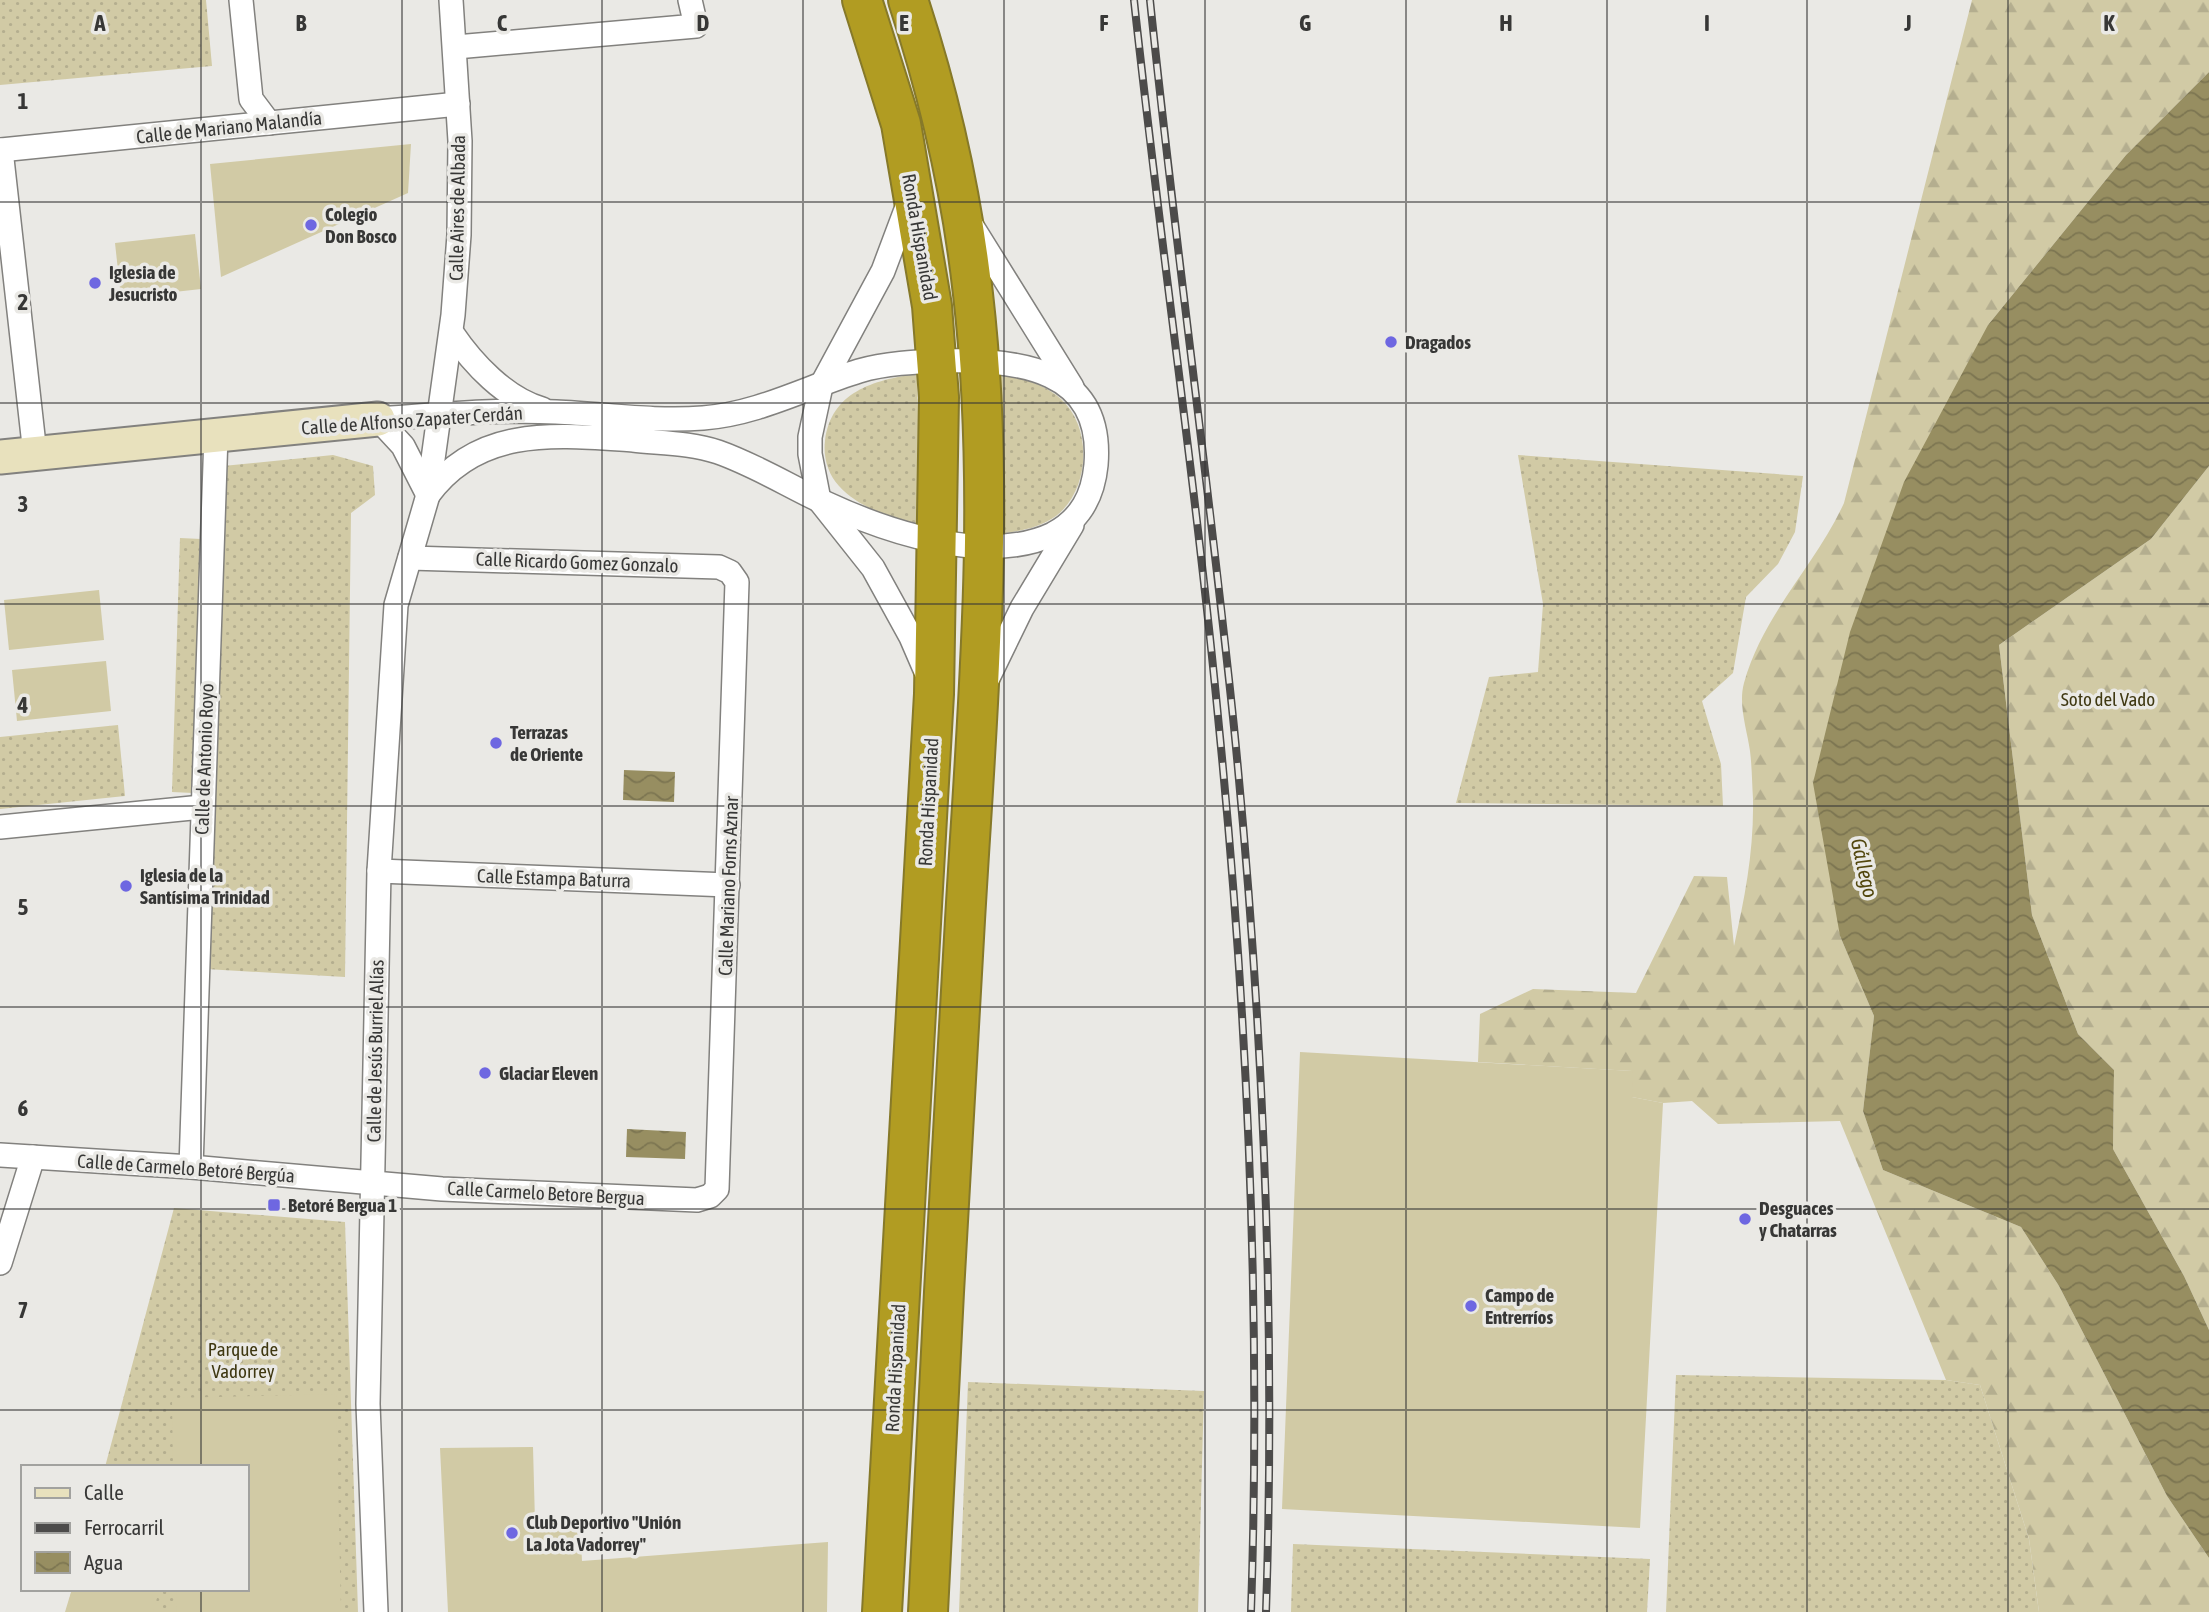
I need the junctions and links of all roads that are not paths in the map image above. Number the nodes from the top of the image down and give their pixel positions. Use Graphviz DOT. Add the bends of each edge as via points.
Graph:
graph roads {
  1 [pos="241,0"];
  2 [pos="451,0"];
  3 [pos="690,0"];
  4 [pos="862,0"];
  5 [pos="908,0"];
  6 [pos="456,47"];
  7 [pos="458,104"];
  8 [pos="269,123"];
  9 [pos="1,150"];
  10 [pos="913,193"];
  11 [pos="962,210"];
  12 [pos="452,334"];
  13 [pos="935,361"];
  14 [pos="978,361"];
  15 [pos="821,386"];
  16 [pos="1075,393"];
  17 [pos="552,411"];
  18 [pos="441,415"];
  19 [pos="378,419"];
  20 [pos="216,435"];
  21 [pos="36,454"];
  22 [pos="0,457"];
  23 [pos="428,495"];
  24 [pos="818,500"];
  25 [pos="1074,521"];
  26 [pos="939,542"];
  27 [pos="984,547"];
  28 [pos="410,558"];
  29 [pos="737,582"];
  30 [pos="934,694"];
  31 [pos="978,698"];
  32 [pos="202,807"];
  33 [pos="0,827"];
  34 [pos="379,871"];
  35 [pos="728,885"];
  36 [pos="0,1155"];
  37 [pos="33,1157"];
  38 [pos="191,1167"];
  39 [pos="372,1183"];
  40 [pos="717,1189"];
  41 [pos="0,1263"];
  42 [pos="879,1600"];
  43 [pos="376,1612"];
  44 [pos="928,1612"];
  1 -- 8 [label="street" via="251,99"];
  2 -- 6 [label="street, Calle Aires de Albada"];
  3 -- 6 [label="street" via="696,26"];
  4 -- 10 [label="highway, Ronda Hispanidad" via="901,124"];
  5 -- 11 [label="highway"];
  6 -- 7 [label="street, Calle Aires de Albada"];
  7 -- 8 [label="street, Calle de Mariano Malandía"];
  7 -- 12 [label="street, Calle Aires de Albada" via="459,235"];
  8 -- 9 [label="street, Calle de Mariano Malandía"];
  9 -- 21 [label="street"];
  10 -- 13 [label="highway, Ronda Hispanidad" via="932,306"];
  10 -- 15 [label="street" via="883,271"];
  11 -- 14 [label="highway"];
  11 -- 16 [label="street"];
  12 -- 17 [label="street" via="496,383 530,405"];
  12 -- 18 [label="street, Calle Aires de Albada"];
  13 -- 14 [label="street, Calle de Alfonso Zapater Cerdán"];
  13 -- 15 [label="street, Calle de Alfonso Zapater Cerdán" via="866,370"];
  13 -- 26 [label="highway, Ronda Hispanidad"];
  14 -- 16 [label="street, Calle de Alfonso Zapater Cerdán" via="1027,365"];
  14 -- 27 [label="highway"];
  15 -- 17 [label="street, Calle de Alfonso Zapater Cerdán" via="743,412 707,418"];
  15 -- 24 [label="street" via="810,438"];
  16 -- 25 [label="street" via="1093,426 1096,458 1090,495"];
  17 -- 18 [label="street, Calle de Alfonso Zapater Cerdán"];
  18 -- 19 [label="street, Calle de Alfonso Zapater Cerdán"];
  18 -- 23 [label="street, Calle Aires de Albada"];
  19 -- 20 [label="street, Calle de Alfonso Zapater Cerdán"];
  19 -- 23 [label="street" via="403,446"];
  20 -- 21 [label="street, Calle de Alfonso Zapater Cerdán"];
  20 -- 32 [label="street, Calle de Antonio Royo"];
  21 -- 22 [label="street, Calle de Alfonso Zapater Cerdán"];
  23 -- 24 [label="street" via="443,474 492,447 516,438 557,435 706,448"];
  23 -- 28 [label="street, Calle de Jesús Burriel Alías"];
  24 -- 26 [label="street" via="873,524"];
  24 -- 30 [label="street" via="873,568 911,637"];
  25 -- 27 [label="street" via="1036,541"];
  25 -- 31 [label="street" via="1022,608"];
  26 -- 27 [label="street"];
  26 -- 30 [label="highway, Ronda Hispanidad"];
  27 -- 31 [label="highway"];
  28 -- 29 [label="street, Calle Ricardo Gomez Gonzalo" via="719,567"];
  28 -- 34 [label="street, Calle de Jesús Burriel Alías" via="396,605"];
  29 -- 35 [label="street, Calle Mariano Forns Aznar"];
  30 -- 42 [label="highway, Ronda Hispanidad"];
  31 -- 44 [label="highway"];
  32 -- 33 [label="street"];
  32 -- 38 [label="street, Calle de Antonio Royo"];
  34 -- 35 [label="street, Calle Estampa Baturra"];
  34 -- 39 [label="street, Calle de Jesús Burriel Alías"];
  35 -- 40 [label="street, Calle Mariano Forns Aznar"];
  36 -- 37 [label="street, Calle de Carmelo Betoré Bergúa"];
  37 -- 38 [label="street, Calle de Carmelo Betoré Bergúa"];
  37 -- 41 [label="street"];
  38 -- 39 [label="street, Calle de Carmelo Betoré Bergúa"];
  39 -- 40 [label="street, Calle Carmelo Betore Bergua" via="697,1200"];
  39 -- 43 [label="street, Calle de Jesús Burriel Alías" via="368,1404"];
}
